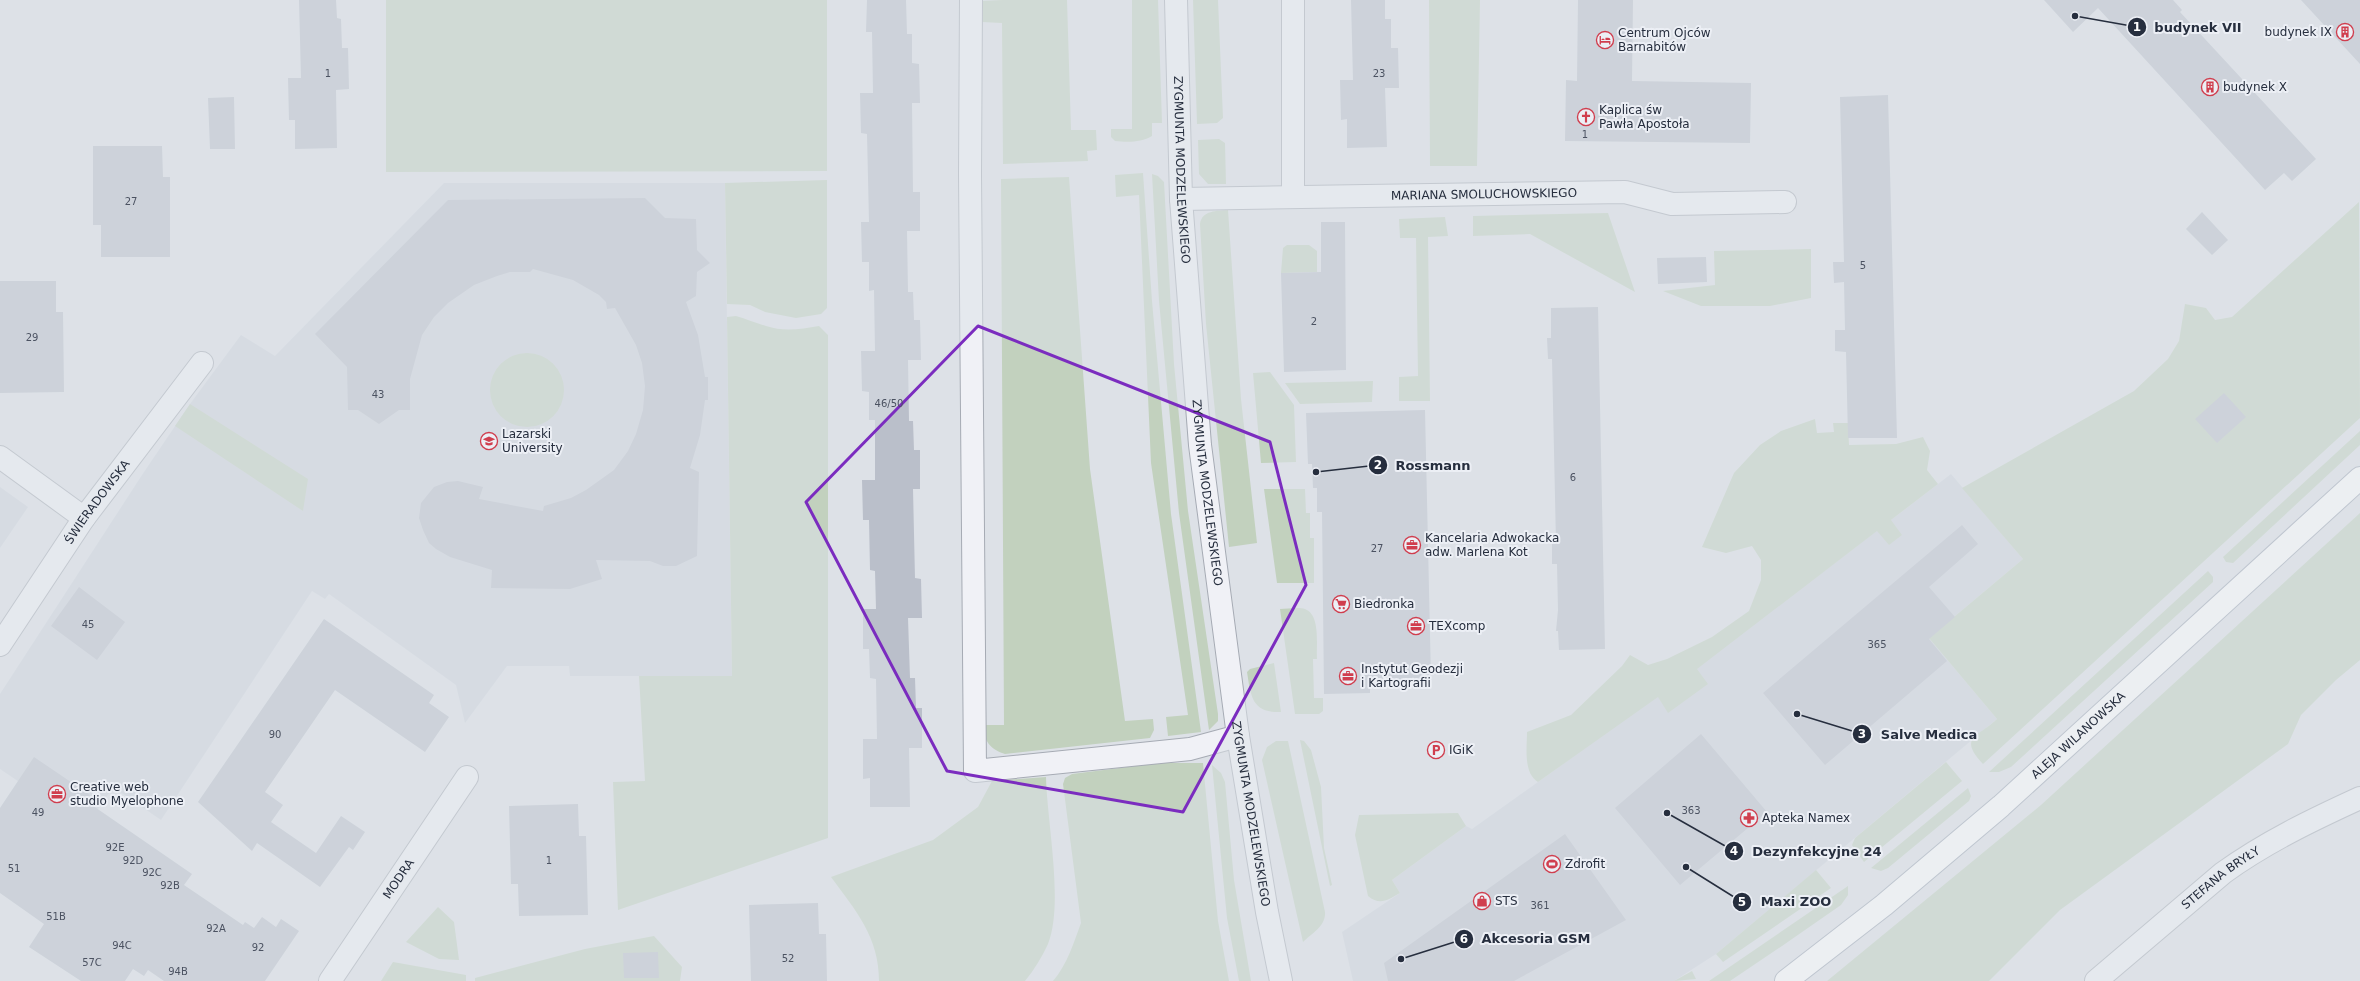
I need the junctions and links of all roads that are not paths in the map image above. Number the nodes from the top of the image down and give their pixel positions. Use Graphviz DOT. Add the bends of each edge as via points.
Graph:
graph roads {
  1 [pos="971,0"];
  2 [pos="1176,0"];
  3 [pos="1293,0"];
  4 [pos="1293,196"];
  5 [pos="1181,199"];
  6 [pos="1785,202"];
  7 [pos="202,363"];
  8 [pos="0,457"];
  9 [pos="2360,478"];
  10 [pos="84,518"];
  11 [pos="0,645"];
  12 [pos="1238,736"];
  13 [pos="467,777"];
  14 [pos="2360,798"];
  15 [pos="330,981"];
  16 [pos="1281,981"];
  17 [pos="1786,981"];
  18 [pos="2096,981"];
  1 -- 12 [label="street" via="975,771 1190,749"];
  2 -- 5 [label="street, ZYGMUNTA MODZELEWSKIEGO"];
  3 -- 4 [label="street"];
  4 -- 5 [label="street, MARIANA SMOLUCHOWSKIEGO"];
  4 -- 6 [label="street, MARIANA SMOLUCHOWSKIEGO" via="1624,192 1672,204"];
  5 -- 12 [label="street, ZYGMUNTA MODZELEWSKIEGO" via="1200,446"];
  7 -- 10 [label="street, ŚWIERADOWSKA"];
  8 -- 10 [label="street"];
  9 -- 17 [label="main road, ALEJA WILANOWSKA" via="2001,806 1884,905"];
  10 -- 11 [label="street, ŚWIERADOWSKA"];
  12 -- 16 [label="street, ZYGMUNTA MODZELEWSKIEGO" via="1265,904"];
  13 -- 15 [label="street, MODRA"];
  14 -- 18 [label="street, STEFANA BRYŁY" via="2302,824 2239,861"];
}
